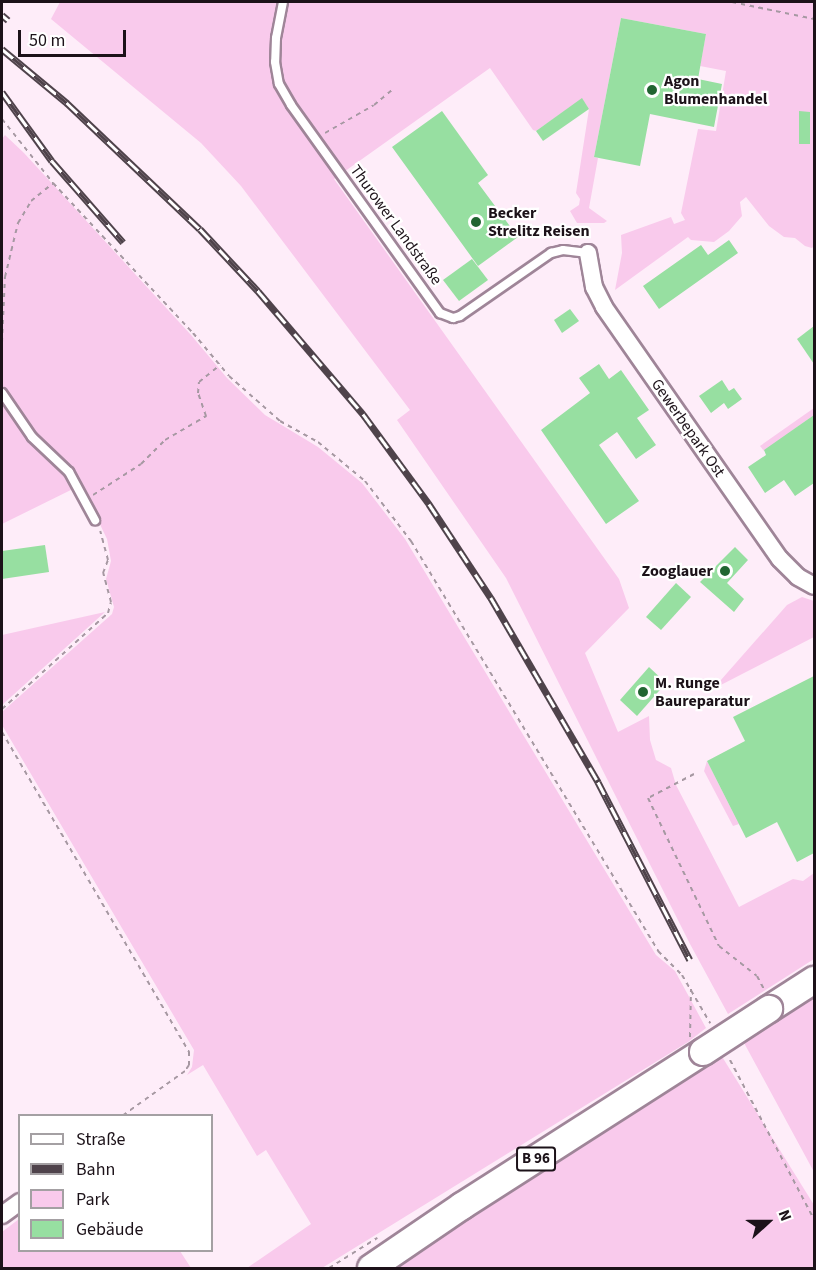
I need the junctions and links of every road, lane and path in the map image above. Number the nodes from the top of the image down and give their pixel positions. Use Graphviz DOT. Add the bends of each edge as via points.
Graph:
graph roads {
  1 [pos="283,2"];
  2 [pos="732,2"];
  3 [pos="814,19"];
  4 [pos="393,89"];
  5 [pos="2,118"];
  6 [pos="315,140"];
  7 [pos="53,183"];
  8 [pos="588,253"];
  9 [pos="2,342"];
  10 [pos="220,364"];
  11 [pos="2,393"];
  12 [pos="84,500"];
  13 [pos="95,520"];
  14 [pos="814,586"];
  15 [pos="2,709"];
  16 [pos="2,732"];
  17 [pos="694,774"];
  18 [pos="814,980"];
  19 [pos="691,989"];
  20 [pos="768,1001"];
  21 [pos="712,1028"];
  22 [pos="696,1047"];
  23 [pos="728,1057"];
  24 [pos="125,1114"];
  25 [pos="18,1203"];
  26 [pos="2,1215"];
  27 [pos="814,1219"];
  28 [pos="371,1269"];
  1 -- 6 [label="lane, Thurower Landstraße" via="276,38 279,84"];
  2 -- 3 [label="path"];
  4 -- 6 [label="path"];
  5 -- 7 [label="path"];
  6 -- 8 [label="lane, Thurower Landstraße" via="440,313 446,316 460,315 551,253"];
  7 -- 9 [label="path" via="31,201 18,223 5,277"];
  7 -- 10 [label="path"];
  8 -- 14 [label="street, Gewerbepark Ost" via="594,286 604,307 780,559"];
  10 -- 12 [label="path" via="199,382 198,393 206,416 165,440 141,464"];
  10 -- 19 [label="path" via="268,412 318,442 354,470 411,541 658,951"];
  11 -- 12 [label="lane" via="32,436 69,471"];
  12 -- 13 [label="lane"];
  13 -- 15 [label="path" via="108,560 103,573 111,602 108,613"];
  16 -- 24 [label="path" via="189,1052 185,1071"];
  17 -- 20 [label="path" via="648,798 719,946 757,976"];
  18 -- 20 [label="main road, B 96"];
  19 -- 21 [label="path"];
  19 -- 22 [label="path"];
  20 -- 22 [label="main road, B 96, bridge"];
  22 -- 28 [label="main road, B 96"];
  23 -- 27 [label="path"];
  25 -- 26 [label="street"];
}
